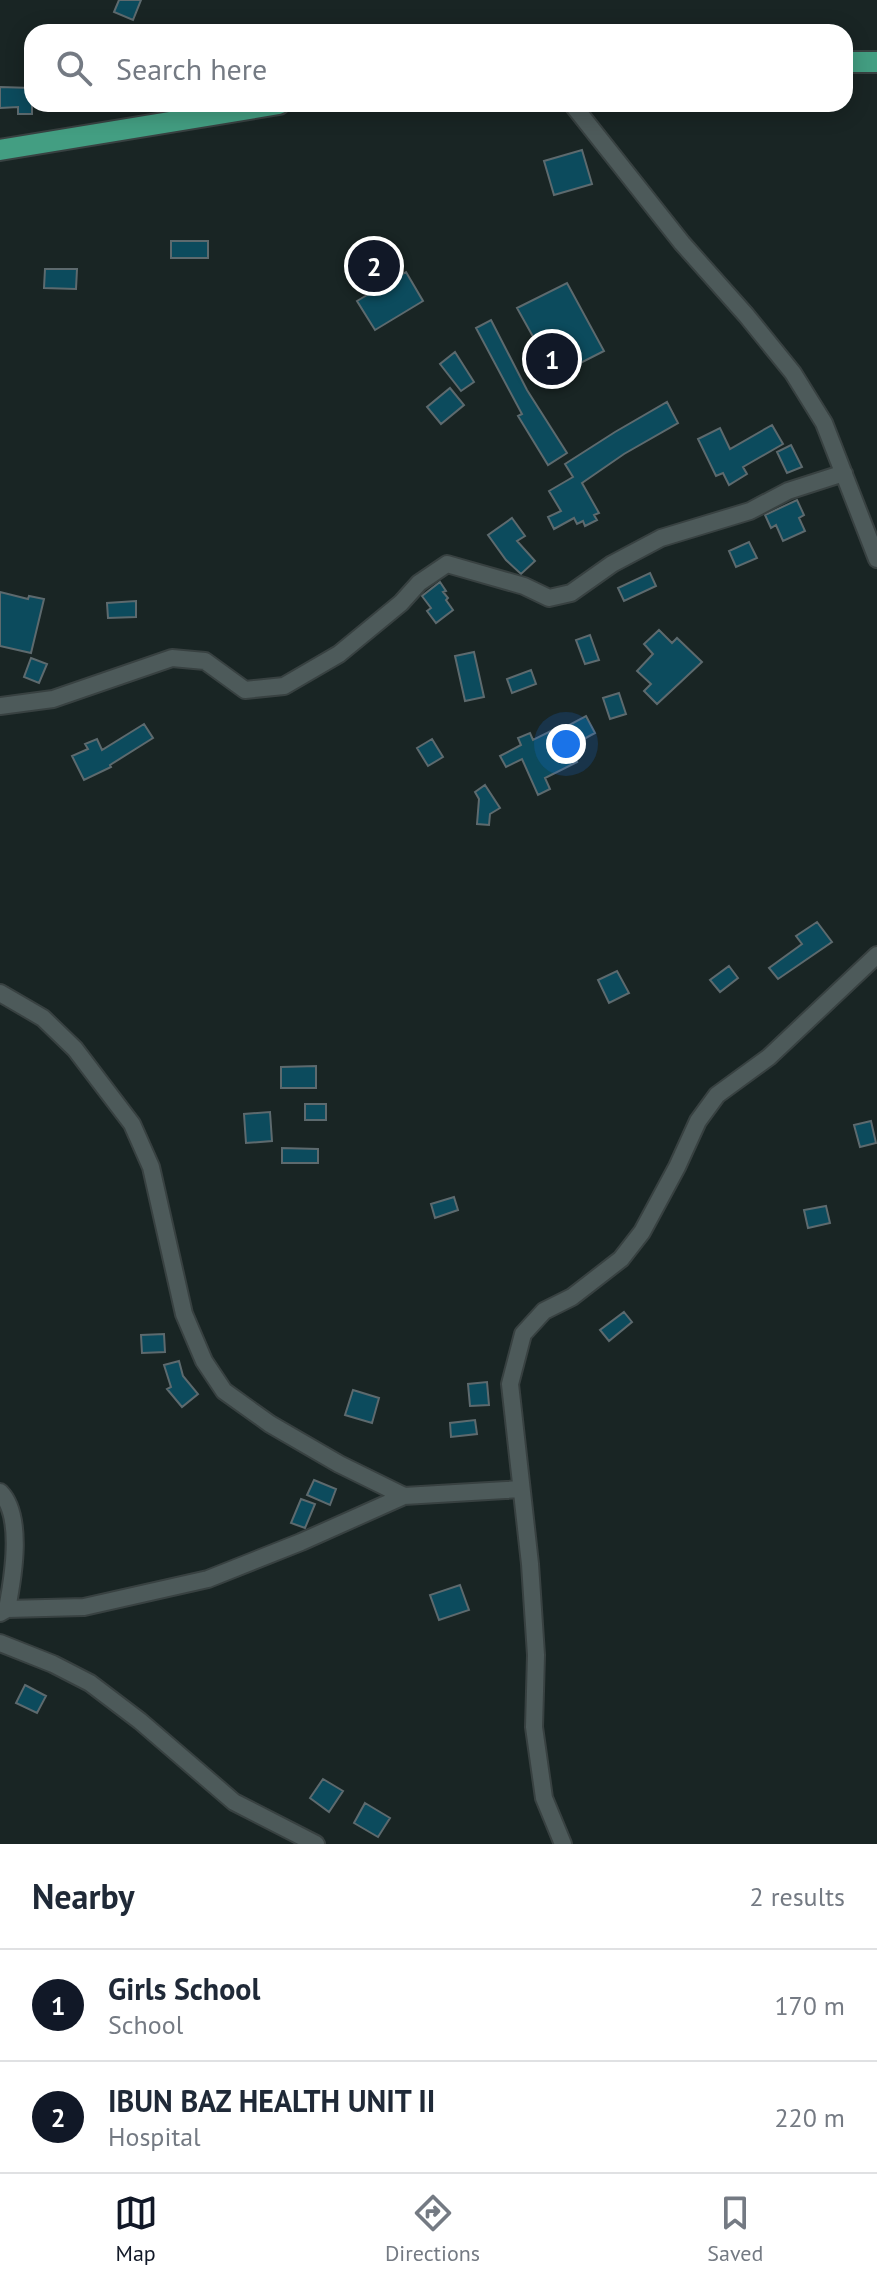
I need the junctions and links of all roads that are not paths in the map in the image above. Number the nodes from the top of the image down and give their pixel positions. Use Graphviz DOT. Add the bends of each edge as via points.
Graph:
graph roads {
  1 [pos="853,62"];
  2 [pos="877,62"];
  3 [pos="230,112"];
  4 [pos="578,112"];
  5 [pos="0,150"];
  6 [pos="844,473"];
  7 [pos="859,512"];
  8 [pos="877,528"];
  9 [pos="877,559"];
  10 [pos="0,706"];
  11 [pos="877,955"];
  12 [pos="0,993"];
  13 [pos="521,1489"];
  14 [pos="0,1492"];
  15 [pos="404,1496"];
  16 [pos="4,1611"];
  17 [pos="0,1643"];
  18 [pos="316,1844"];
  19 [pos="563,1844"];
  1 -- 2 [label="main road"];
  3 -- 5 [label="main road"];
  4 -- 6 [label="street" via="793,373 824,423"];
  6 -- 7 [label="street"];
  6 -- 10 [label="street" via="788,491 750,511 661,538 571,593 549,598 447,564 339,654 284,686 245,690 205,661 172,658 53,699"];
  7 -- 8 [label="street"];
  7 -- 9 [label="street"];
  11 -- 13 [label="street" via="769,1057 717,1095 698,1121 642,1232 621,1259 572,1297 544,1311 523,1334 510,1384"];
  12 -- 15 [label="street" via="43,1018 75,1049 132,1124 151,1167 184,1314 224,1391 270,1424"];
  13 -- 15 [label="street"];
  13 -- 19 [label="street" via="535,1640 534,1727 544,1798"];
  14 -- 16 [label="street" via="13,1519 15,1569"];
  15 -- 16 [label="street" via="208,1579 84,1607"];
  17 -- 18 [label="street" via="90,1683 234,1802"];
}
